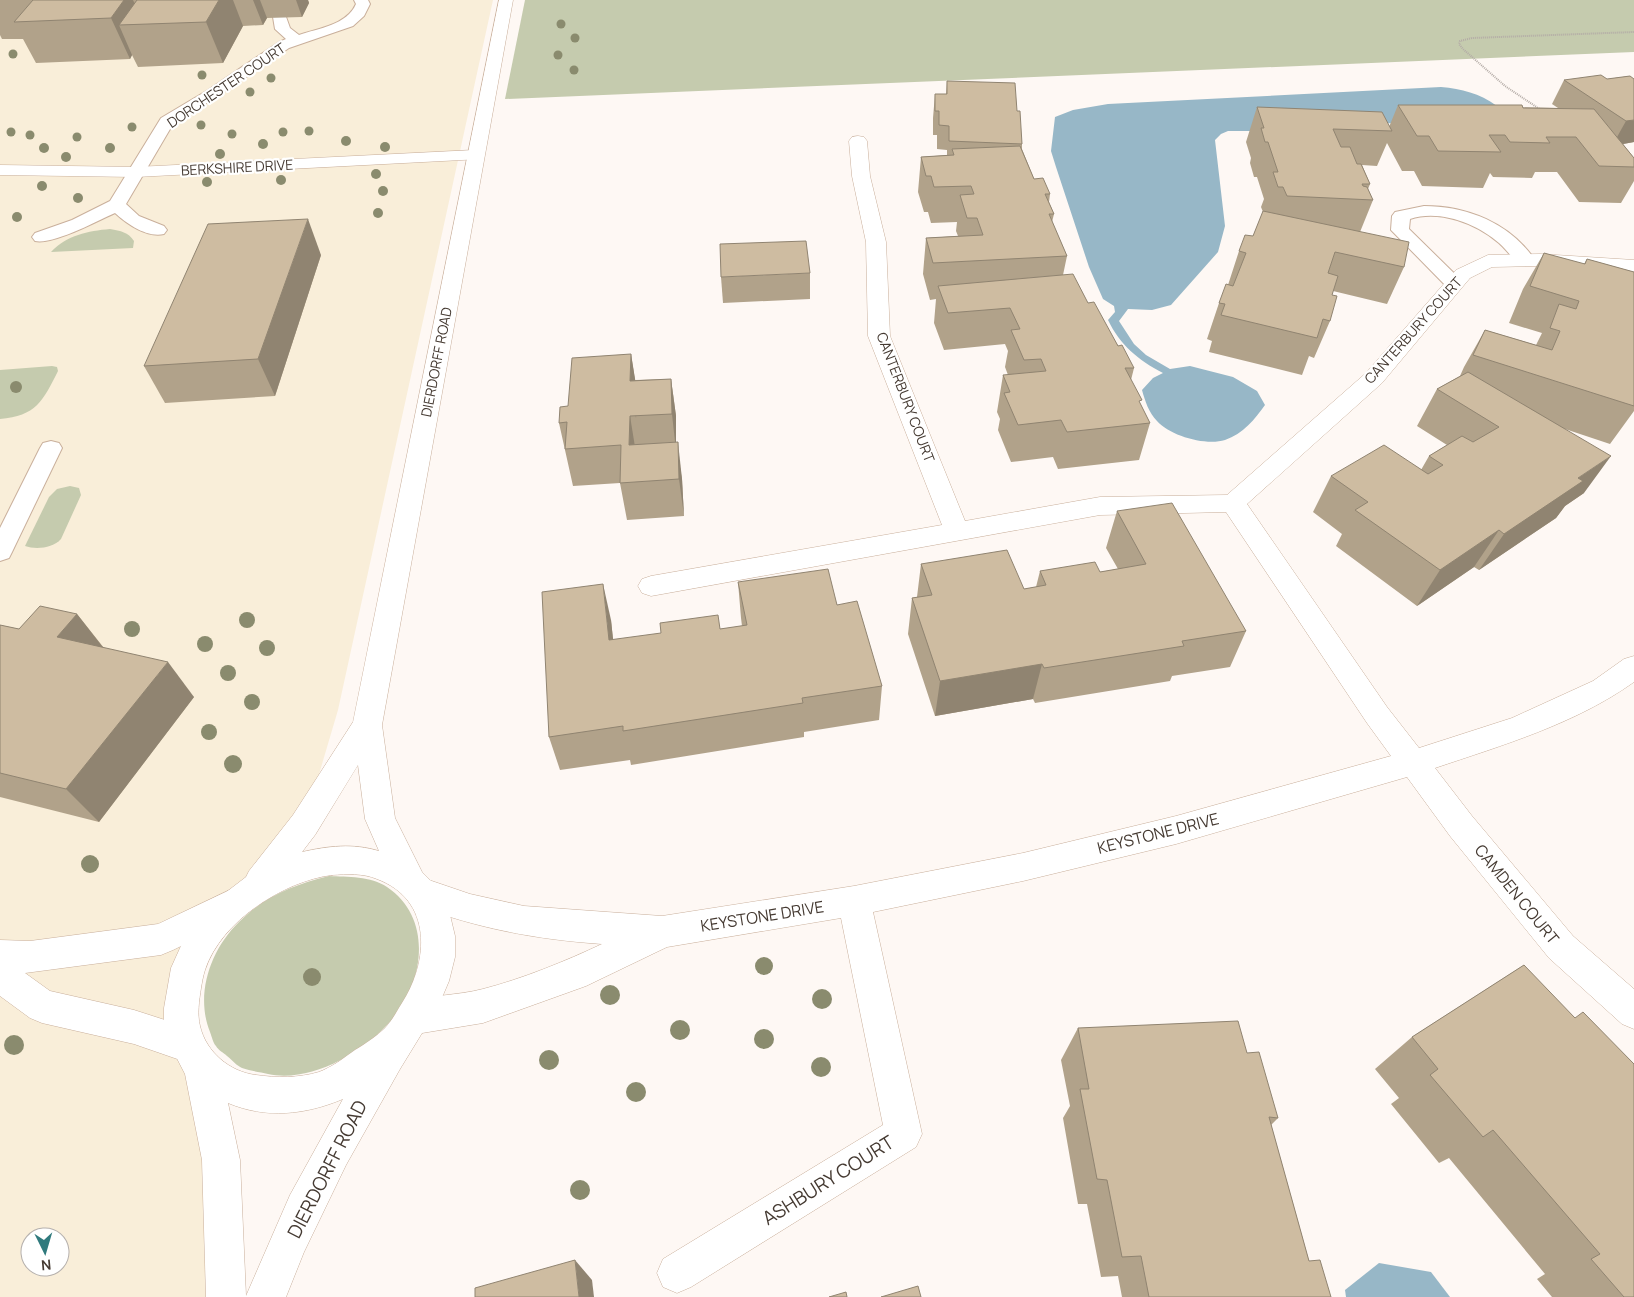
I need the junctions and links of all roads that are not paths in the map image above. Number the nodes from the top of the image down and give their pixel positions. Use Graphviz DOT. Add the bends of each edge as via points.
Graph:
graph roads {
  1 [pos="361,0"];
  2 [pos="506,0"];
  3 [pos="280,17"];
  4 [pos="297,39"];
  5 [pos="858,141"];
  6 [pos="475,155"];
  7 [pos="0,170"];
  8 [pos="136,172"];
  9 [pos="116,205"];
  10 [pos="158,230"];
  11 [pos="42,237"];
  12 [pos="1526,260"];
  13 [pos="1634,266"];
  14 [pos="1454,283"];
  15 [pos="51,448"];
  16 [pos="1233,503"];
  17 [pos="957,531"];
  18 [pos="0,552"];
  19 [pos="651,586"];
  20 [pos="1634,667"];
  21 [pos="367,725"];
  22 [pos="1413,762"];
  23 [pos="416,886"];
  24 [pos="245,895"];
  25 [pos="854,901"];
  26 [pos="662,932"];
  27 [pos="0,956"];
  28 [pos="0,975"];
  29 [pos="1634,1012"];
  30 [pos="405,1030"];
  31 [pos="194,1056"];
  32 [pos="677,1273"];
  33 [pos="226,1297"];
  34 [pos="266,1297"];
  1 -- 4 [label="lane, DORCHESTER COURT" via="363,4 359,14 348,22"];
  2 -- 6 [label="street, DIERDORFF ROAD"];
  3 -- 4 [label="lane" via="284,31"];
  4 -- 8 [label="lane, DORCHESTER COURT" via="278,48 167,121"];
  5 -- 17 [label="street, CANTERBURY COURT" via="861,176 876,242 879,336"];
  6 -- 8 [label="street, BERKSHIRE DRIVE"];
  6 -- 21 [label="street, DIERDORFF ROAD"];
  7 -- 8 [label="street, BERKSHIRE DRIVE"];
  8 -- 9 [label="lane, DORCHESTER COURT"];
  9 -- 10 [label="lane" via="132,220"];
  9 -- 11 [label="lane"];
  12 -- 13 [label="street, CANTERBURY COURT"];
  12 -- 14 [label="street, CANTERBURY COURT" via="1488,261 1463,274"];
  12 -- 14 [label="lane" via="1494,231 1471,220 1427,212 1410,212 1401,216 1400,230"];
  14 -- 16 [label="street, CANTERBURY COURT" via="1374,378"];
  15 -- 18 [label="lane"];
  16 -- 17 [label="street" via="1100,506"];
  16 -- 22 [label="street" via="1371,707"];
  17 -- 19 [label="street"];
  20 -- 22 [label="street, KEYSTONE DRIVE" via="1603,689 1521,727"];
  21 -- 23 [label="street, DIERDORFF ROAD" via="380,819"];
  21 -- 24 [label="street, DIERDORFF ROAD" via="304,825"];
  22 -- 25 [label="street, KEYSTONE DRIVE" via="1176,830 1023,867"];
  22 -- 29 [label="street, CAMDEN COURT" via="1561,947"];
  23 -- 24 [label="street, DIERDORFF ROAD" via="392,869 372,861 339,859 303,865"];
  23 -- 26 [label="street, KEYSTONE DRIVE" via="470,909 524,920"];
  23 -- 30 [label="street, DIERDORFF ROAD" via="437,925 438,964 430,990"];
  24 -- 27 [label="street" via="161,939 30,957"];
  24 -- 31 [label="street, DIERDORFF ROAD" via="208,933 189,968 181,1004 182,1025"];
  25 -- 26 [label="street, KEYSTONE DRIVE"];
  25 -- 32 [label="street, ASHBURY COURT" via="903,1134"];
  26 -- 30 [label="street, KEYSTONE DRIVE" via="574,974"];
  28 -- 31 [label="street" via="42,1006 134,1027"];
  30 -- 31 [label="street, DIERDORFF ROAD" via="357,1072 314,1092 270,1097 231,1089"];
  30 -- 34 [label="street, DIERDORFF ROAD" via="333,1150"];
  31 -- 33 [label="street, DIERDORFF ROAD" via="222,1160"];
}
